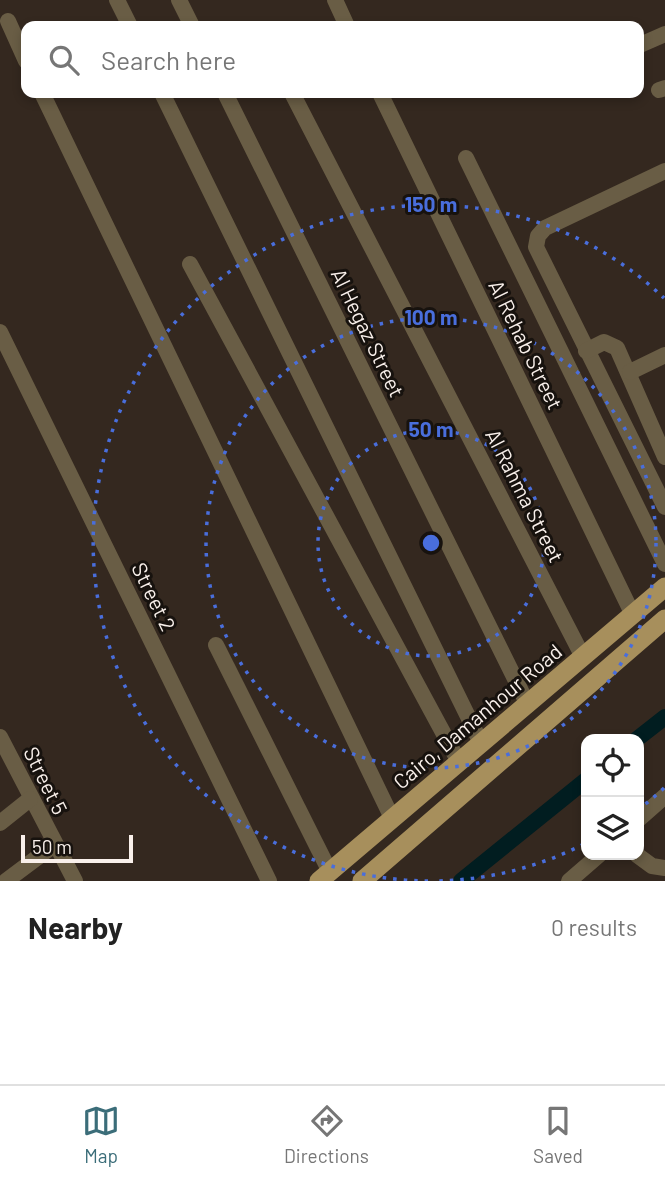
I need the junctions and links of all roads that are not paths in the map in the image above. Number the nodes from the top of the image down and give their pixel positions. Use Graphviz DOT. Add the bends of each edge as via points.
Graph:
graph roads {
  1 [pos="117,0"];
  2 [pos="179,0"];
  3 [pos="335,0"];
  4 [pos="8,21"];
  5 [pos="128,21"];
  6 [pos="190,21"];
  7 [pos="345,21"];
  8 [pos="665,34"];
  9 [pos="644,43"];
  10 [pos="21,50"];
  11 [pos="43,98"];
  12 [pos="164,98"];
  13 [pos="227,98"];
  14 [pos="295,98"];
  15 [pos="382,98"];
  16 [pos="466,158"];
  17 [pos="665,171"];
  18 [pos="190,264"];
  19 [pos="0,332"];
  20 [pos="586,351"];
  21 [pos="665,355"];
  22 [pos="629,371"];
  23 [pos="602,381"];
  24 [pos="665,457"];
  25 [pos="665,507"];
  26 [pos="665,564"];
  27 [pos="665,587"];
  28 [pos="633,615"];
  29 [pos="665,619"];
  30 [pos="216,645"];
  31 [pos="583,657"];
  32 [pos="527,705"];
  33 [pos="0,737"];
  34 [pos="480,741"];
  35 [pos="459,762"];
  36 [pos="665,796"];
  37 [pos="30,799"];
  38 [pos="644,815"];
  39 [pos="393,818"];
  40 [pos="0,823"];
  41 [pos="54,845"];
  42 [pos="593,860"];
  43 [pos="644,860"];
  44 [pos="665,868"];
  45 [pos="28,874"];
  46 [pos="325,876"];
  47 [pos="6,881"];
  48 [pos="75,881"];
  49 [pos="269,881"];
  50 [pos="362,881"];
  51 [pos="569,881"];
  1 -- 5 [label="street"];
  2 -- 6 [label="street"];
  3 -- 7 [label="street"];
  4 -- 10 [label="street"];
  8 -- 9 [label="street"];
  11 -- 39 [label="street"];
  12 -- 34 [label="street"];
  13 -- 32 [label="street, Al Hegaz Street"];
  14 -- 31 [label="street, Al Rahma Street"];
  15 -- 28 [label="street, Al Rehab Street"];
  16 -- 26 [label="street"];
  17 -- 20 [label="street" via="545,228 538,236 537,252"];
  18 -- 35 [label="street"];
  19 -- 49 [label="street, Street 2"];
  20 -- 22 [label="street" via="604,342 614,344"];
  20 -- 23 [label="street"];
  21 -- 22 [label="street"];
  22 -- 23 [label="street"];
  22 -- 24 [label="street"];
  23 -- 25 [label="street"];
  27 -- 28 [label="main road, Cairo, Damanhour Road"];
  28 -- 31 [label="main road, Cairo, Damanhour Road"];
  29 -- 50 [label="main road"];
  30 -- 46 [label="street"];
  31 -- 32 [label="main road, Cairo, Damanhour Road"];
  32 -- 34 [label="main road, Cairo, Damanhour Road"];
  33 -- 37 [label="street, Street 5"];
  34 -- 35 [label="main road, Cairo, Damanhour Road"];
  35 -- 39 [label="main road, Cairo, Damanhour Road"];
  36 -- 38 [label="street"];
  37 -- 40 [label="street"];
  37 -- 41 [label="street, Street 5"];
  39 -- 46 [label="main road, Cairo, Damanhour Road"];
  41 -- 45 [label="street"];
  41 -- 48 [label="street, Street 5"];
  42 -- 51 [label="street"];
  43 -- 44 [label="street"];
  45 -- 47 [label="street"];
}
